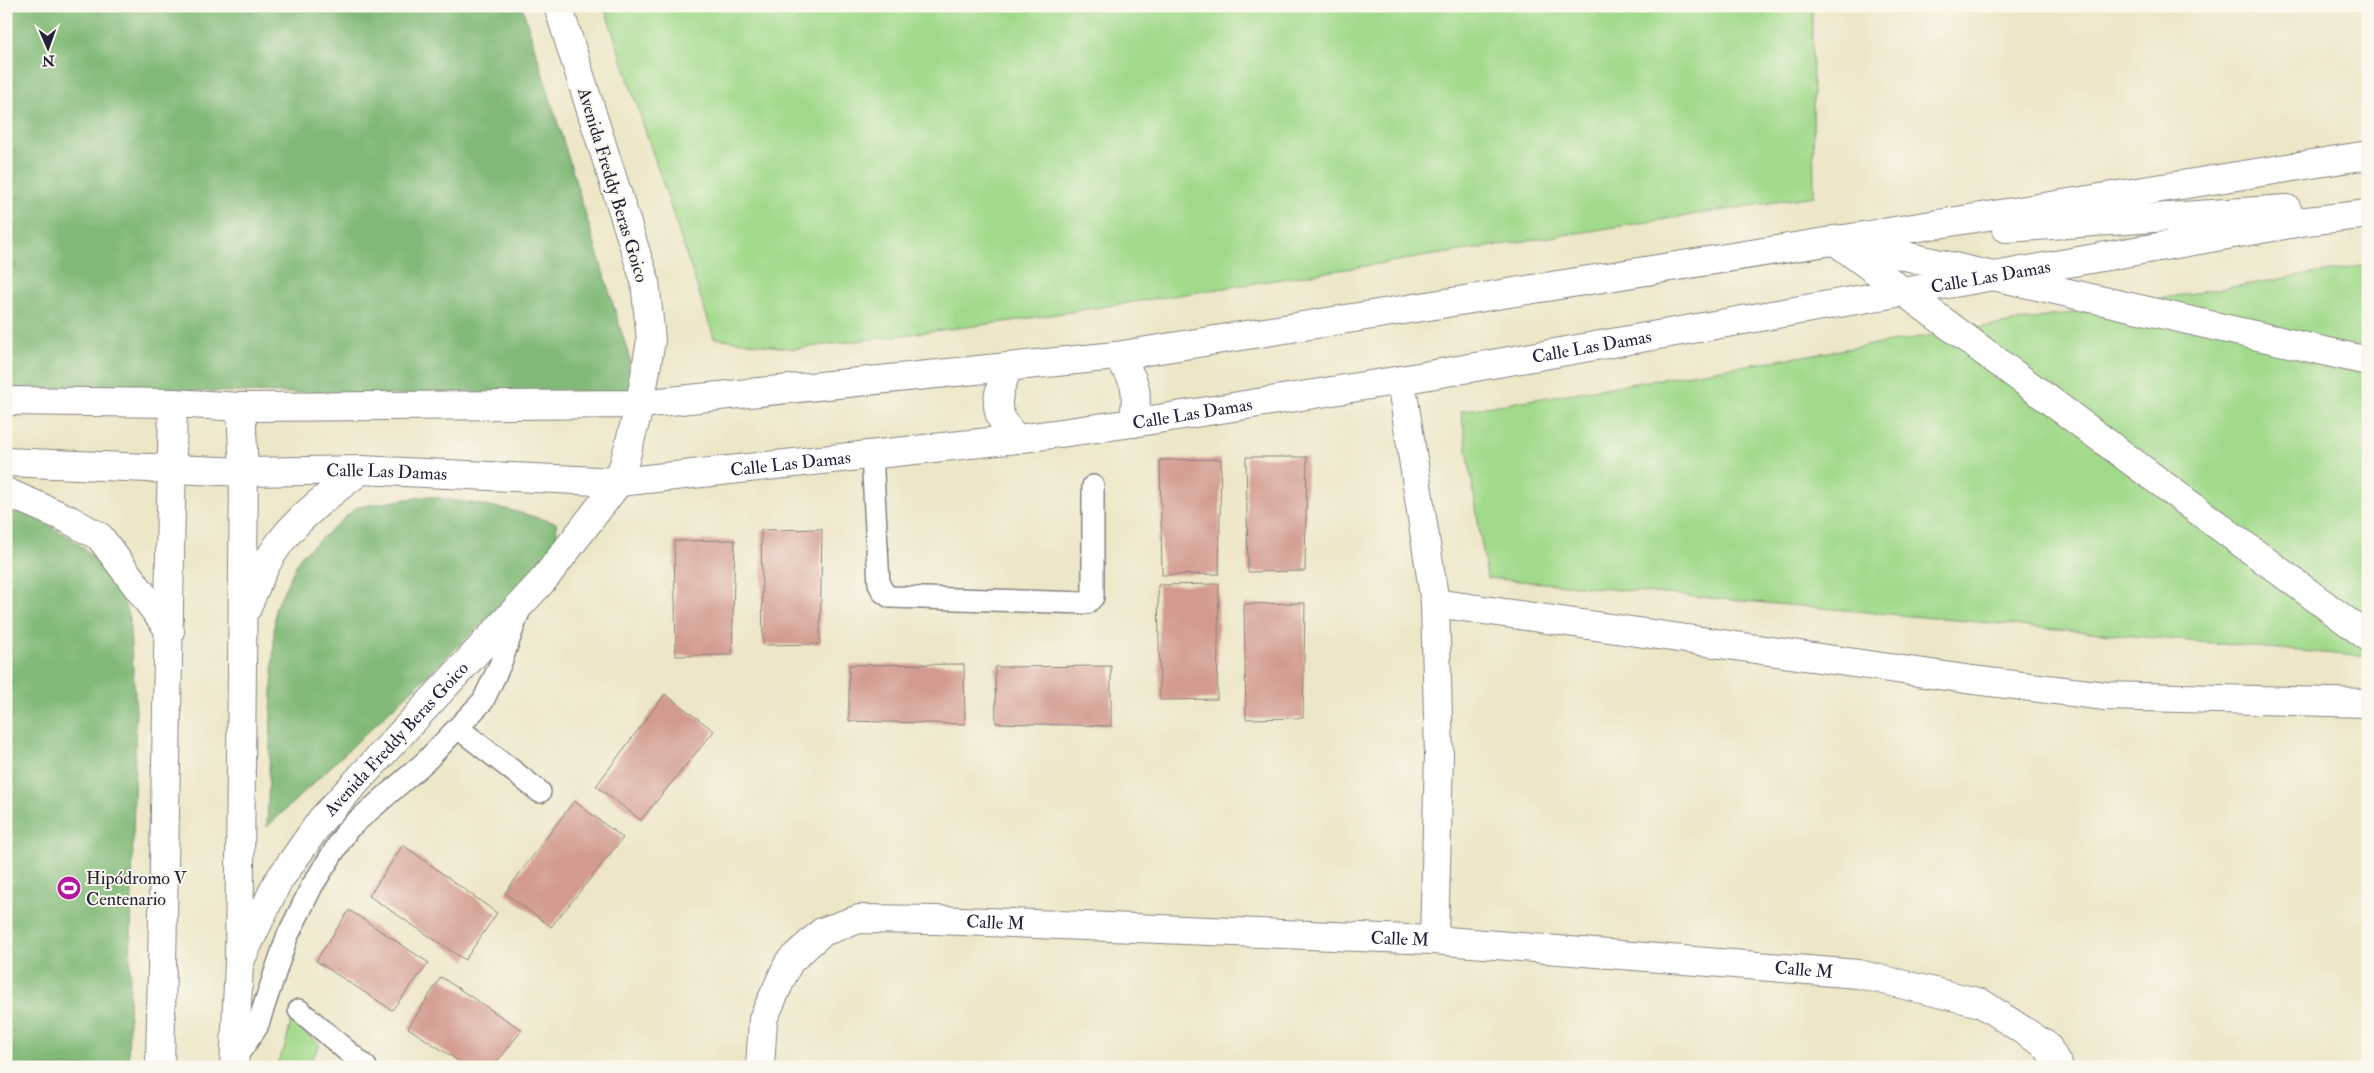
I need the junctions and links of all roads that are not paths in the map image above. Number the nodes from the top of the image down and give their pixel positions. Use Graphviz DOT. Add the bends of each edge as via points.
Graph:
graph roads {
  1 [pos="558,6"];
  2 [pos="2368,154"];
  3 [pos="2368,204"];
  4 [pos="2368,214"];
  5 [pos="1834,240"];
  6 [pos="1116,356"];
  7 [pos="2368,361"];
  8 [pos="1009,367"];
  9 [pos="1401,380"];
  10 [pos="6,401"];
  11 [pos="173,403"];
  12 [pos="640,404"];
  13 [pos="241,407"];
  14 [pos="1133,423"];
  15 [pos="1017,439"];
  16 [pos="872,455"];
  17 [pos="6,462"];
  18 [pos="172,468"];
  19 [pos="361,470"];
  20 [pos="244,472"];
  21 [pos="618,482"];
  22 [pos="1093,486"];
  23 [pos="6,492"];
  24 [pos="523,602"];
  25 [pos="1435,603"];
  26 [pos="241,621"];
  27 [pos="170,630"];
  28 [pos="2368,637"];
  29 [pos="2368,703"];
  30 [pos="458,728"];
  31 [pos="540,792"];
  32 [pos="1434,940"];
  33 [pos="239,963"];
  34 [pos="298,1010"];
  35 [pos="234,1063"];
  36 [pos="160,1067"];
  37 [pos="366,1067"];
  38 [pos="760,1067"];
  39 [pos="2059,1067"];
  1 -- 12 [label="street, Avenida Freddy Beras Goico" via="645,281 651,340"];
  2 -- 5 [label="street"];
  3 -- 5 [label="street"];
  4 -- 9 [label="street, Calle Las Damas" via="2307,221"];
  5 -- 6 [label="street"];
  5 -- 7 [label="street"];
  5 -- 28 [label="street"];
  6 -- 8 [label="street"];
  6 -- 14 [label="street" via="1131,372 1138,401"];
  8 -- 12 [label="street"];
  8 -- 15 [label="street" via="1000,386 998,407 1003,426"];
  9 -- 14 [label="street, Calle Las Damas"];
  9 -- 25 [label="street"];
  10 -- 11 [label="street"];
  11 -- 13 [label="street"];
  11 -- 18 [label="street"];
  12 -- 13 [label="street"];
  12 -- 21 [label="street, Avenida Freddy Beras Goico"];
  13 -- 20 [label="street"];
  14 -- 15 [label="street, Calle Las Damas"];
  15 -- 16 [label="street, Calle Las Damas"];
  16 -- 21 [label="street, Calle Las Damas"];
  16 -- 22 [label="lane" via="879,584 890,597 1087,603 1093,597"];
  17 -- 18 [label="street, Calle Las Damas"];
  18 -- 20 [label="street, Calle Las Damas"];
  18 -- 27 [label="street"];
  19 -- 20 [label="street, Calle Las Damas"];
  19 -- 21 [label="street, Calle Las Damas"];
  19 -- 26 [label="street" via="311,509 282,540 260,576"];
  20 -- 26 [label="street"];
  21 -- 24 [label="street, Avenida Freddy Beras Goico"];
  23 -- 27 [label="street" via="100,537"];
  24 -- 30 [label="lane" via="484,701"];
  24 -- 33 [label="street, Avenida Freddy Beras Goico" via="322,819 277,882"];
  25 -- 29 [label="street" via="2105,696"];
  25 -- 32 [label="street" via="1440,755"];
  26 -- 33 [label="street"];
  27 -- 36 [label="street"];
  30 -- 31 [label="lane"];
  30 -- 35 [label="lane" via="425,762 348,829 312,886 287,937 257,1027"];
  32 -- 38 [label="street, Calle M" via="859,919 822,932 789,962 762,1019"];
  32 -- 39 [label="street, Calle M" via="1858,974 1980,1002 2047,1046"];
  33 -- 35 [label="street"];
  34 -- 37 [label="lane"];
}
